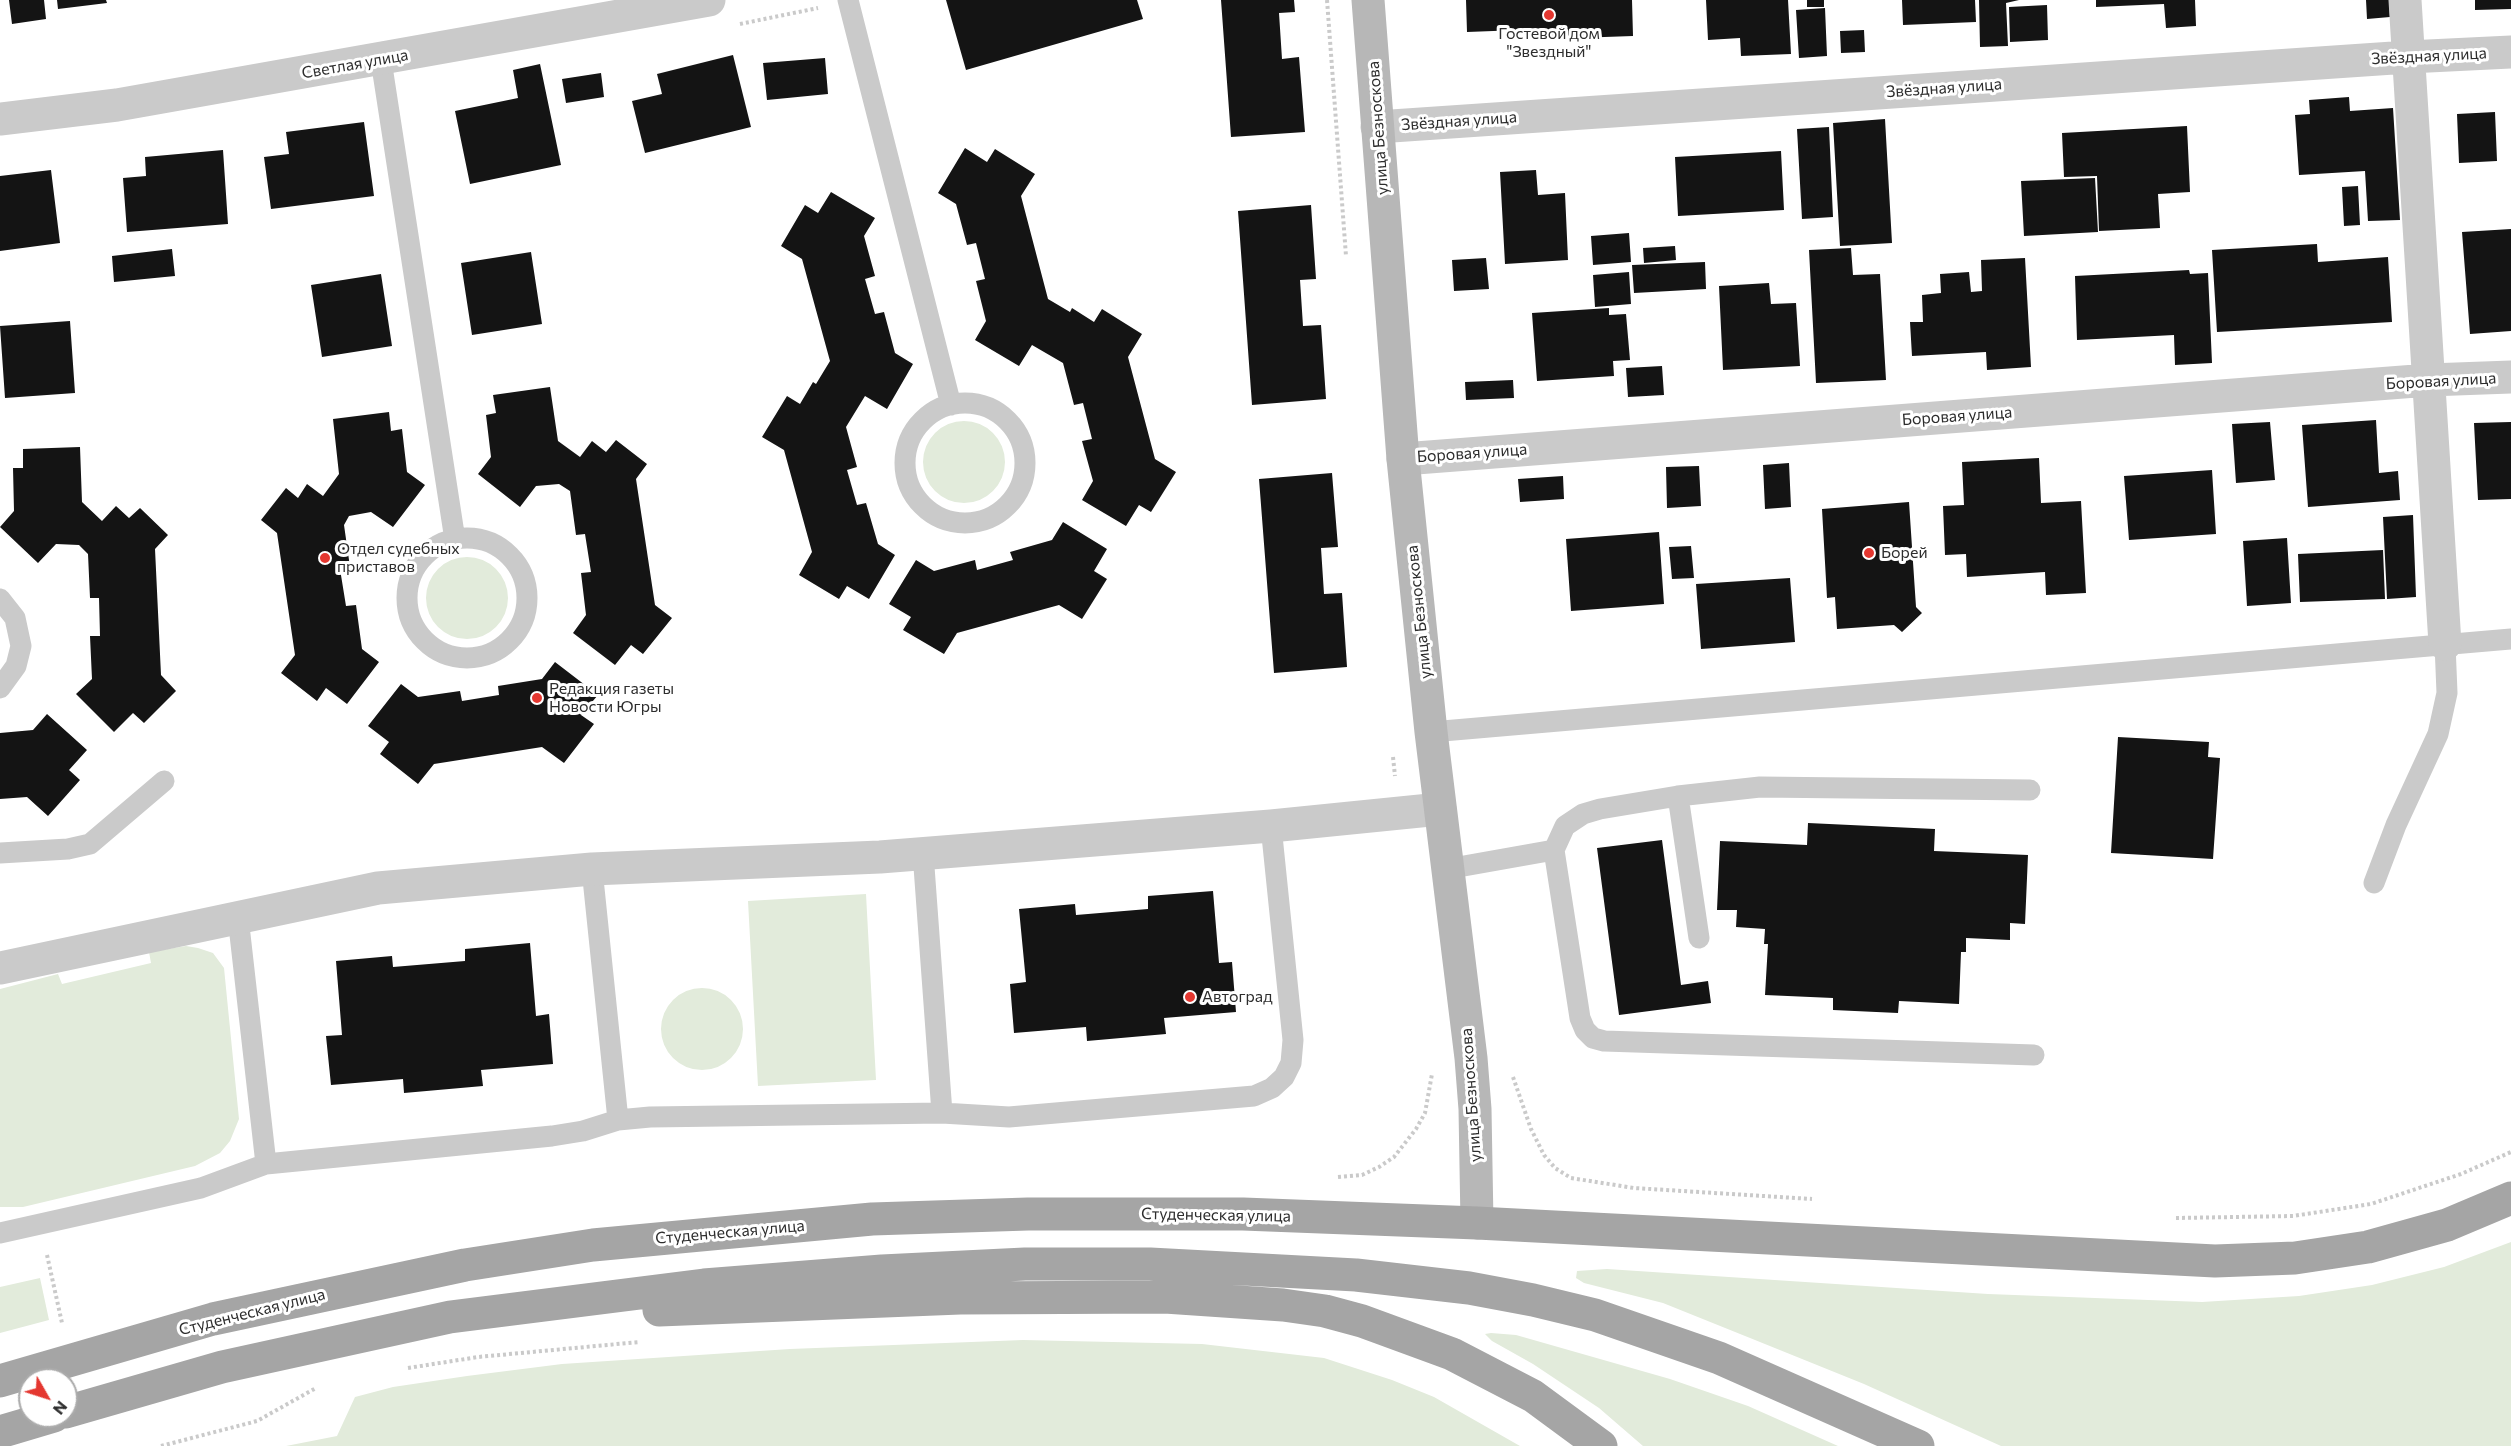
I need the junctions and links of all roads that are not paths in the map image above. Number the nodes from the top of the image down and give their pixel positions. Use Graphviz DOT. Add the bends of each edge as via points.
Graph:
graph roads {
  1 [pos="709,0"];
  2 [pos="848,0"];
  3 [pos="1368,0"];
  4 [pos="2405,0"];
  5 [pos="2511,52"];
  6 [pos="2408,57"];
  7 [pos="381,60"];
  8 [pos="0,119"];
  9 [pos="1377,127"];
  10 [pos="2511,377"];
  11 [pos="2429,380"];
  12 [pos="951,405"];
  13 [pos="1403,459"];
  14 [pos="454,540"];
  15 [pos="0,598"];
  16 [pos="2511,639"];
  17 [pos="2445,644"];
  18 [pos="0,688"];
  19 [pos="1431,732"];
  20 [pos="164,781"];
  21 [pos="2030,790"];
  22 [pos="1678,796"];
  23 [pos="1440,809"];
  24 [pos="1270,826"];
  25 [pos="1554,850"];
  26 [pos="0,853"];
  27 [pos="923,853"];
  28 [pos="592,869"];
  29 [pos="1447,869"];
  30 [pos="2374,883"];
  31 [pos="238,917"];
  32 [pos="1699,938"];
  33 [pos="0,968"];
  34 [pos="2034,1055"];
  35 [pos="942,1113"];
  36 [pos="618,1120"];
  37 [pos="266,1164"];
  38 [pos="2511,1198"];
  39 [pos="1477,1223"];
  40 [pos="0,1233"];
  41 [pos="450,1317"];
  42 [pos="0,1381"];
  43 [pos="78,1409"];
  44 [pos="18,1427"];
  45 [pos="0,1432"];
  46 [pos="1601,1446"];
  47 [pos="1918,1446"];
  1 -- 7 [label="street, Светлая улица"];
  2 -- 12 [label="lane"];
  3 -- 9 [label="main road, улица Безноскова"];
  4 -- 6 [label="street"];
  5 -- 6 [label="street, Звёздная улица"];
  6 -- 9 [label="street, Звёздная улица"];
  6 -- 11 [label="street"];
  7 -- 8 [label="street, Светлая улица" via="117,105"];
  7 -- 14 [label="lane"];
  9 -- 13 [label="main road, улица Безноскова"];
  10 -- 11 [label="street, Боровая улица"];
  11 -- 13 [label="street, Боровая улица"];
  11 -- 17 [label="street"];
  12 -- 12 [label="lane" via="973,404 992,410 1014,429 1023,447 1025,466 1017,494 1004,509 986,519 957,523 938,517 922,505 908,480 905,460 914,432 927,417"];
  13 -- 19 [label="main road, улица Безноскова"];
  14 -- 14 [label="lane" via="476,539 502,550 516,564 525,582 523,621 506,644 489,654 460,658 441,652 418,633 410,615 407,595 416,567 429,552"];
  15 -- 18 [label="lane" via="15,618 21,646 16,666"];
  16 -- 17 [label="lane"];
  17 -- 19 [label="lane"];
  17 -- 30 [label="lane" via="2447,693 2438,734"];
  19 -- 23 [label="main road, улица Безноскова"];
  20 -- 26 [label="lane" via="90,844"];
  21 -- 22 [label="lane" via="1760,787"];
  22 -- 25 [label="lane" via="1583,814 1565,826"];
  22 -- 32 [label="lane"];
  23 -- 24 [label="street"];
  23 -- 29 [label="main road, улица Безноскова"];
  24 -- 27 [label="street"];
  24 -- 35 [label="lane" via="1293,1041 1291,1063 1272,1088 1254,1096 1033,1116"];
  25 -- 29 [label="lane"];
  25 -- 34 [label="lane" via="1580,1018 1593,1038"];
  27 -- 28 [label="street"];
  27 -- 35 [label="lane"];
  28 -- 31 [label="street" via="378,888"];
  28 -- 36 [label="lane"];
  29 -- 39 [label="main road, улица Безноскова" via="1471,1058"];
  31 -- 33 [label="street"];
  31 -- 37 [label="lane"];
  35 -- 36 [label="lane"];
  36 -- 37 [label="lane" via="552,1136"];
  37 -- 40 [label="lane" via="201,1188"];
  38 -- 39 [label="main road, Студенческая улица" via="2447,1225 2368,1247 2295,1258 2215,1261"];
  39 -- 42 [label="main road, Студенческая улица" via="1243,1214 1028,1214 872,1219 693,1234 465,1265 351,1288 213,1319"];
  41 -- 43 [label="main road" via="222,1367"];
  41 -- 46 [label="main road" via="960,1298 1165,1297 1283,1305 1362,1321 1452,1354 1533,1396"];
  41 -- 47 [label="main road" via="704,1285 1025,1264 1149,1264 1356,1275 1469,1288 1595,1315 1719,1358"];
  44 -- 45 [label="main road"];
}
